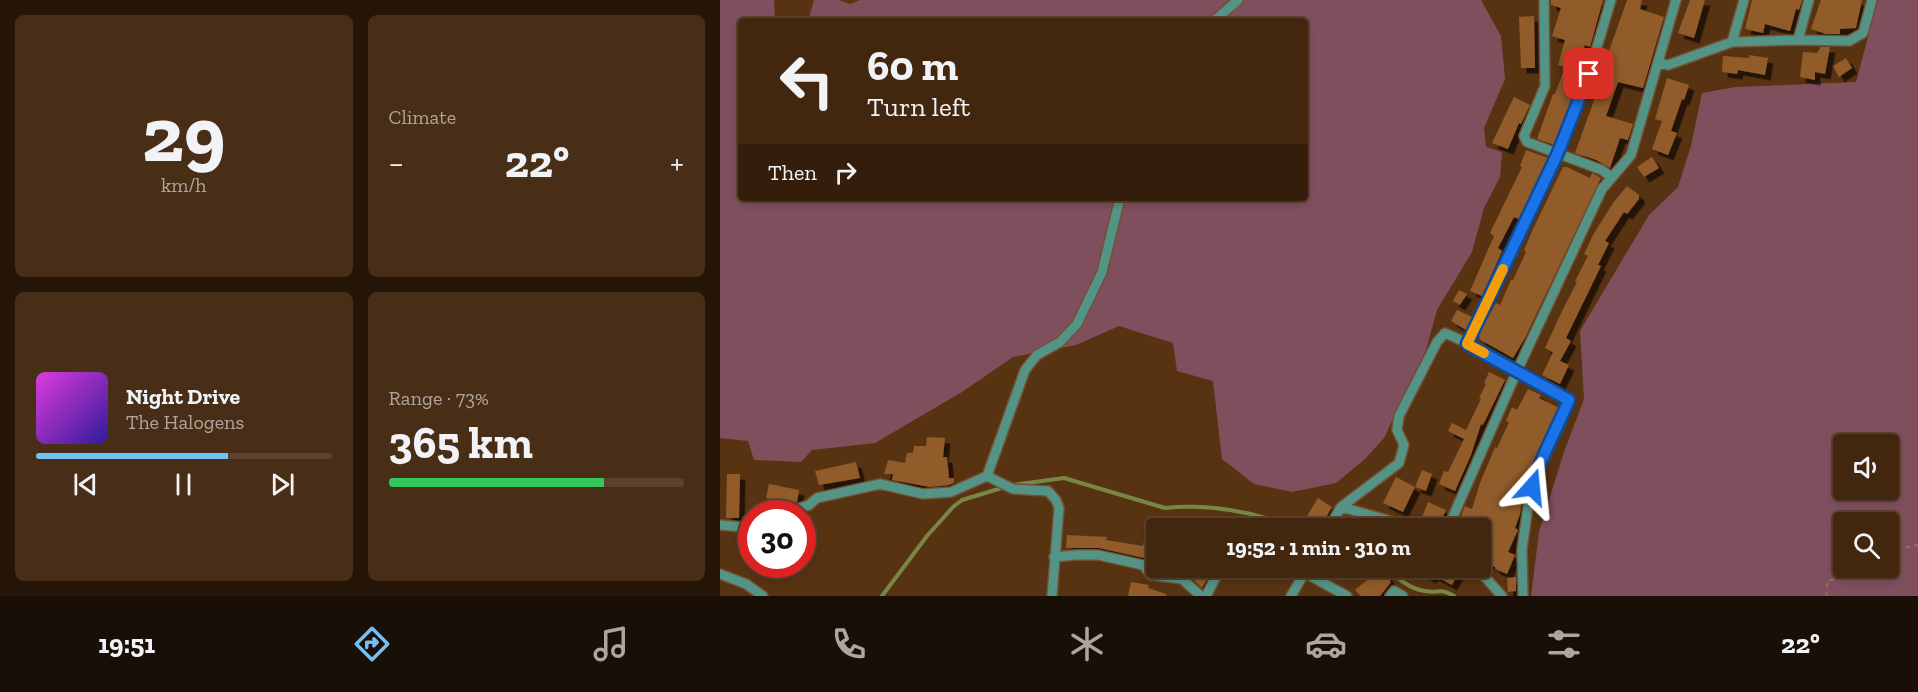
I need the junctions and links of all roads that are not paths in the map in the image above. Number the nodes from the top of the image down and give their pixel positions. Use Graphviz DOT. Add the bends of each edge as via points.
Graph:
graph roads {
  1 [pos="1238,0"];
  2 [pos="1544,0"];
  3 [pos="1611,0"];
  4 [pos="1676,0"];
  5 [pos="1744,0"];
  6 [pos="1809,0"];
  7 [pos="1872,0"];
  8 [pos="1217,18"];
  9 [pos="1798,40"];
  10 [pos="1732,42"];
  11 [pos="1659,63"];
  12 [pos="1557,155"];
  13 [pos="1611,177"];
  14 [pos="1119,201"];
  15 [pos="1467,344"];
  16 [pos="1517,371"];
  17 [pos="987,476"];
  18 [pos="815,500"];
  19 [pos="1341,507"];
  20 [pos="1335,518"];
  21 [pos="1380,518"];
  22 [pos="1452,518"];
  23 [pos="720,525"];
  24 [pos="738,527"];
  25 [pos="1054,557"];
  26 [pos="720,574"];
  27 [pos="1215,578"];
  28 [pos="1302,578"];
  29 [pos="1319,578"];
  30 [pos="1486,578"];
  31 [pos="763,596"];
  32 [pos="1052,596"];
  33 [pos="1201,596"];
  34 [pos="1206,596"];
  35 [pos="1292,596"];
  36 [pos="1347,596"];
  37 [pos="1390,596"];
  38 [pos="1403,596"];
  39 [pos="1502,596"];
  40 [pos="1523,596"];
  1 -- 8 [label="street"];
  2 -- 12 [label="street" via="1545,86 1524,136 1527,142"];
  3 -- 12 [label="street" via="1589,74"];
  4 -- 11 [label="street"];
  5 -- 10 [label="street"];
  6 -- 9 [label="street"];
  7 -- 9 [label="street" via="1863,33 1849,41"];
  9 -- 10 [label="street"];
  10 -- 11 [label="street" via="1668,65"];
  11 -- 13 [label="street" via="1630,155"];
  12 -- 13 [label="street" via="1602,170"];
  12 -- 15 [label="street"];
  13 -- 16 [label="street"];
  14 -- 17 [label="street" via="1102,272 1077,324 1025,369"];
  15 -- 16 [label="street"];
  15 -- 19 [label="street" via="1445,333 1437,342 1399,416 1397,430 1404,445 1399,463"];
  16 -- 22 [label="street"];
  16 -- 40 [label="street" via="1569,400 1543,454 1529,500 1522,549"];
  17 -- 18 [label="street" via="951,492 922,494 880,484"];
  17 -- 25 [label="street" via="1013,489 1048,491 1056,500 1059,508"];
  19 -- 20 [label="street"];
  19 -- 21 [label="street"];
  23 -- 24 [label="street"];
  25 -- 32 [label="street"];
  25 -- 33 [label="street" via="1098,555 1143,565 1151,575 1182,579"];
  26 -- 31 [label="street"];
  27 -- 34 [label="street"];
  28 -- 35 [label="street"];
  29 -- 36 [label="street"];
  30 -- 39 [label="street"];
  37 -- 38 [label="street" via="1394,591"];
}
